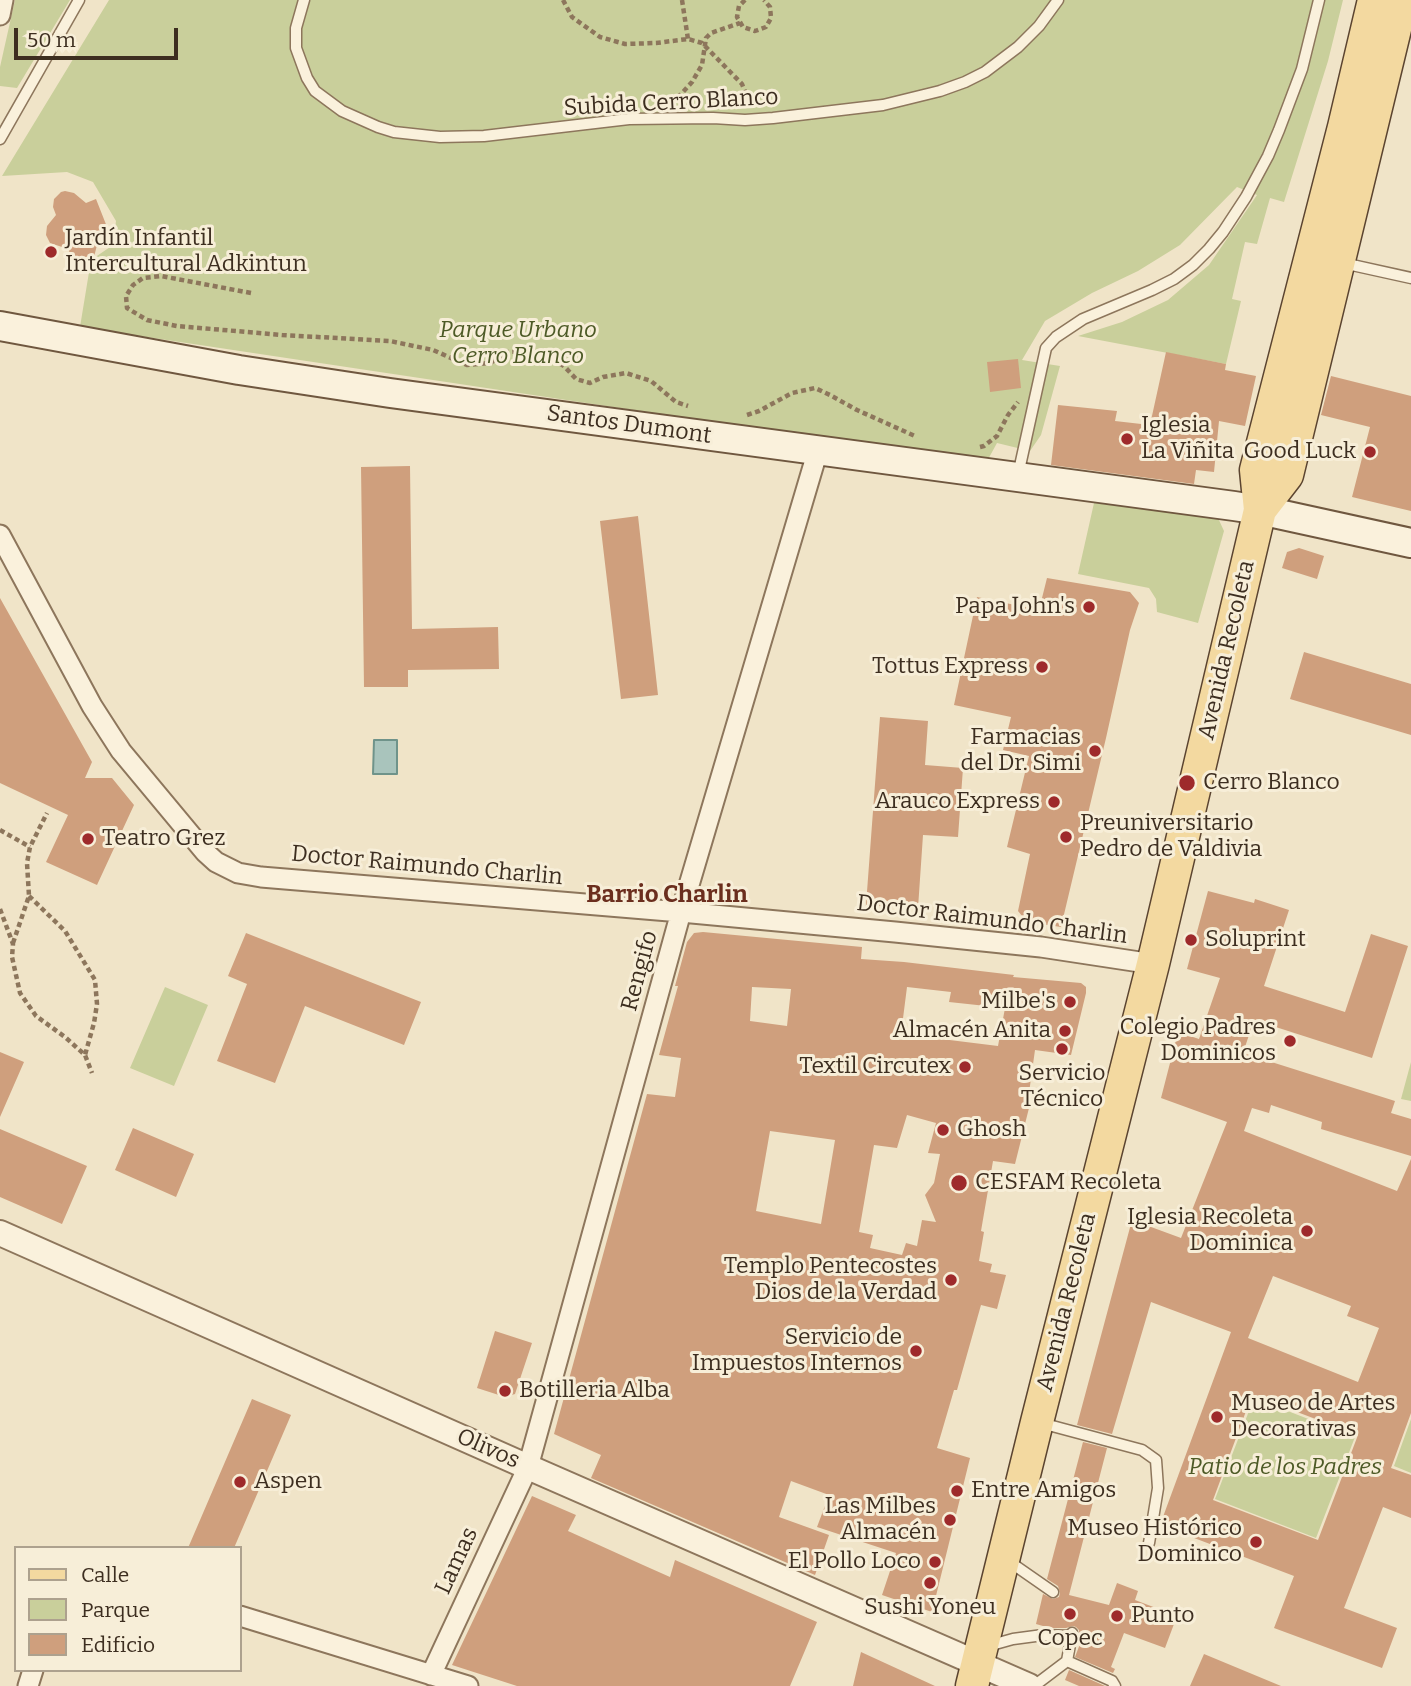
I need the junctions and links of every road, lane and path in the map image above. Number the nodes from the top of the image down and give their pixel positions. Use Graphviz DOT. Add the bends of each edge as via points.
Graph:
graph roads {
  1 [pos="3,0"];
  2 [pos="79,0"];
  3 [pos="304,0"];
  4 [pos="563,0"];
  5 [pos="682,0"];
  6 [pos="744,0"];
  7 [pos="764,0"];
  8 [pos="1058,0"];
  9 [pos="1319,0"];
  10 [pos="1374,0"];
  11 [pos="1402,0"];
  12 [pos="0,15"];
  13 [pos="740,23"];
  14 [pos="688,39"];
  15 [pos="705,46"];
  16 [pos="656,119"];
  17 [pos="745,120"];
  18 [pos="0,139"];
  19 [pos="1338,262"];
  20 [pos="1411,278"];
  21 [pos="251,293"];
  22 [pos="0,326"];
  23 [pos="1036,396"];
  24 [pos="695,410"];
  25 [pos="738,417"];
  26 [pos="927,441"];
  27 [pos="976,449"];
  28 [pos="818,450"];
  29 [pos="1018,477"];
  30 [pos="1260,510"];
  31 [pos="0,535"];
  32 [pos="1411,543"];
  33 [pos="47,813"];
  34 [pos="0,831"];
  35 [pos="30,847"];
  36 [pos="29,896"];
  37 [pos="0,909"];
  38 [pos="681,912"];
  39 [pos="13,944"];
  40 [pos="1153,964"];
  41 [pos="85,1055"];
  42 [pos="92,1073"];
  43 [pos="2,1240"];
  44 [pos="1037,1422"];
  45 [pos="528,1467"];
  46 [pos="1149,1544"];
  47 [pos="1004,1558"];
  48 [pos="1053,1591"];
  49 [pos="242,1617"];
  50 [pos="1067,1661"];
  51 [pos="976,1666"];
  52 [pos="441,1680"];
  53 [pos="468,1686"];
  54 [pos="1031,1686"];
  55 [pos="1115,1686"];
  1 -- 12 [label="street"];
  2 -- 18 [label="lane"];
  3 -- 16 [label="lane, Subida Cerro Blanco" via="296,48 307,78 328,102 378,127 419,136 484,136"];
  4 -- 14 [label="path" via="572,18 600,37 625,44"];
  5 -- 14 [label="path"];
  6 -- 13 [label="path" via="737,12"];
  7 -- 13 [label="path" via="772,12 766,27 755,31"];
  8 -- 17 [label="lane, Subida Cerro Blanco" via="1018,47 965,82 883,105"];
  9 -- 23 [label="lane" via="1302,69 1279,130 1223,232 1174,279 1083,319 1056,337 1046,348"];
  10 -- 30 [label="main road, Avenida Recoleta" via="1256,470"];
  11 -- 19 [label="main road, Avenida Recoleta"];
  13 -- 15 [label="path" via="711,33"];
  14 -- 15 [label="path"];
  15 -- 16 [label="path" via="702,65 692,82"];
  15 -- 17 [label="path" via="742,84 747,94"];
  16 -- 17 [label="lane, Subida Cerro Blanco"];
  19 -- 20 [label="lane"];
  19 -- 30 [label="main road, Avenida Recoleta" via="1287,475"];
  21 -- 24 [label="path" via="161,276 143,278 126,296 127,308 147,320 390,341 433,350 467,365 490,363 508,352 539,351 576,379 590,383 626,373 651,381 676,402"];
  22 -- 28 [label="main road, Santos Dumont" via="390,393"];
  23 -- 27 [label="path" via="1018,402 997,436"];
  23 -- 29 [label="lane"];
  25 -- 26 [label="path" via="815,388"];
  28 -- 29 [label="main road, Santos Dumont"];
  28 -- 38 [label="street, Rengifo"];
  29 -- 30 [label="main road, Santos Dumont"];
  30 -- 32 [label="main road, Santos Dumont"];
  30 -- 40 [label="main road, Avenida Recoleta"];
  31 -- 38 [label="street, Doctor Raimundo Charlin" via="121,751 205,852 228,869 249,876"];
  33 -- 35 [label="path"];
  34 -- 35 [label="path"];
  35 -- 36 [label="path"];
  36 -- 39 [label="path"];
  36 -- 41 [label="path" via="65,931 95,980 97,1004"];
  37 -- 39 [label="path"];
  38 -- 40 [label="street, Doctor Raimundo Charlin" via="1041,947"];
  38 -- 45 [label="street, Rengifo"];
  39 -- 41 [label="path" via="20,993 36,1016"];
  40 -- 44 [label="main road, Avenida Recoleta"];
  41 -- 42 [label="path"];
  43 -- 45 [label="street, Olivos"];
  44 -- 46 [label="lane" via="1142,1450 1156,1460 1158,1488"];
  44 -- 47 [label="main road, Avenida Recoleta"];
  45 -- 51 [label="street, Olivos"];
  45 -- 52 [label="street, Lamas"];
  47 -- 48 [label="lane"];
  47 -- 51 [label="main road, Avenida Recoleta"];
  49 -- 52 [label="street"];
  50 -- 51 [label="lane" via="1072,1635 1043,1635 1013,1639"];
  50 -- 54 [label="lane"];
  50 -- 55 [label="lane"];
  51 -- 54 [label="street, Olivos"];
  52 -- 53 [label="street"];
}
